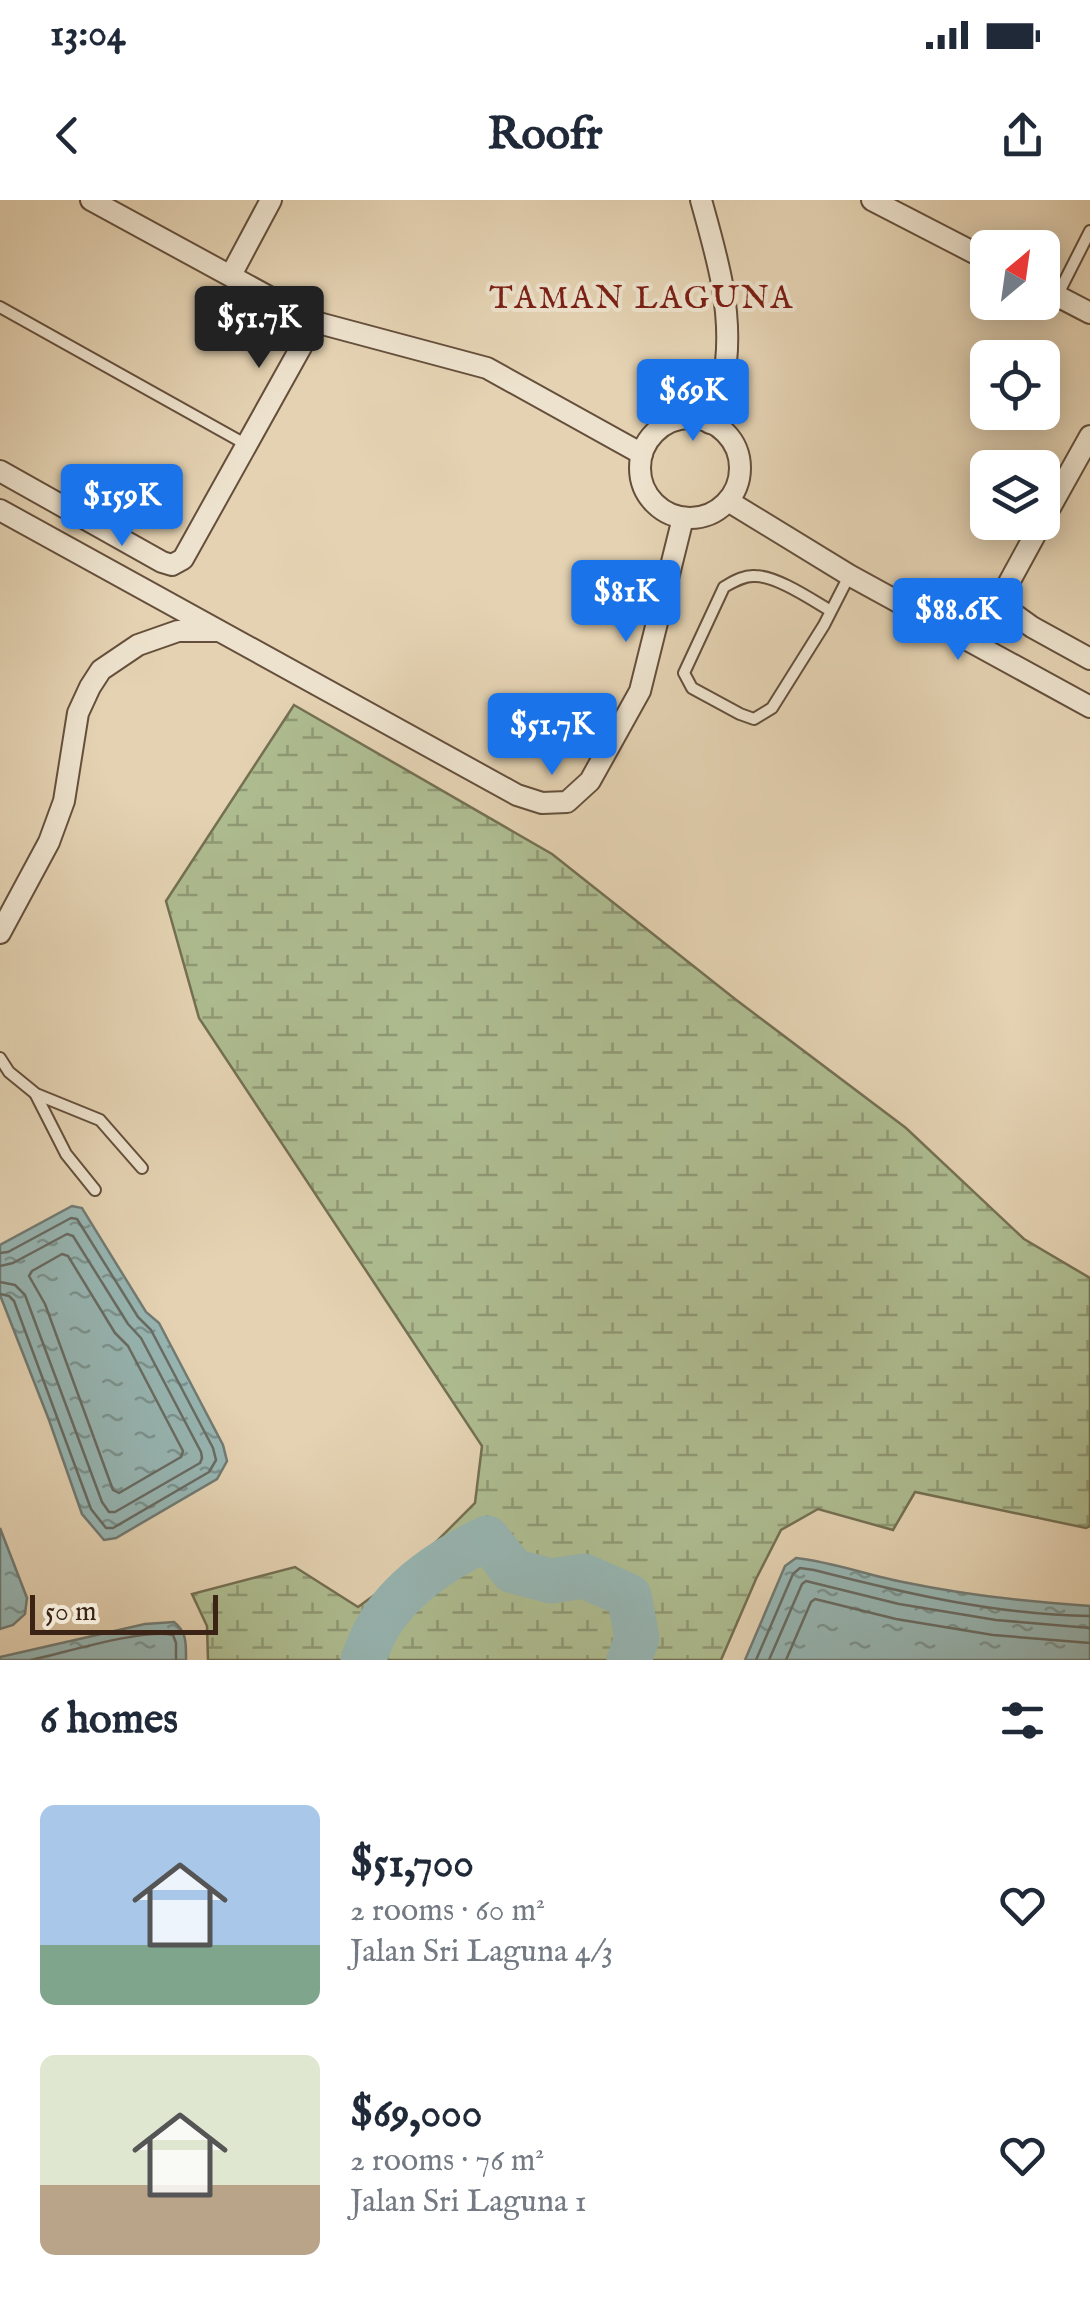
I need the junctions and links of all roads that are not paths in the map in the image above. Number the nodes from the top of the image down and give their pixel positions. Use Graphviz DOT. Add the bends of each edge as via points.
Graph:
graph roads {
  1 [pos="91,200"];
  2 [pos="270,200"];
  3 [pos="701,200"];
  4 [pos="872,200"];
  5 [pos="1090,231"];
  6 [pos="970,251"];
  7 [pos="231,275"];
  8 [pos="1060,277"];
  9 [pos="1060,297"];
  10 [pos="0,307"];
  11 [pos="1090,312"];
  12 [pos="314,322"];
  13 [pos="710,423"];
  14 [pos="1090,436"];
  15 [pos="247,445"];
  16 [pos="642,454"];
  17 [pos="0,472"];
  18 [pos="1060,490"];
  19 [pos="728,501"];
  20 [pos="0,510"];
  21 [pos="683,518"];
  22 [pos="1032,540"];
  23 [pos="849,575"];
  24 [pos="831,611"];
  25 [pos="220,632"];
  26 [pos="1090,659"];
  27 [pos="1090,707"];
  28 [pos="0,933"];
  29 [pos="0,1058"];
  30 [pos="36,1094"];
  31 [pos="142,1168"];
  32 [pos="95,1190"];
  1 -- 7 [label="street"];
  2 -- 7 [label="street"];
  3 -- 13 [label="street" via="728,322 726,363"];
  4 -- 6 [label="street"];
  5 -- 8 [label="lane"];
  7 -- 12 [label="street"];
  9 -- 11 [label="street"];
  10 -- 15 [label="lane"];
  12 -- 15 [label="street"];
  12 -- 16 [label="street" via="487,368"];
  13 -- 16 [label="street" via="694,418 661,427"];
  13 -- 19 [label="street" via="739,458"];
  14 -- 18 [label="street"];
  15 -- 17 [label="street" via="183,559 172,564"];
  16 -- 21 [label="street" via="644,488 653,502"];
  19 -- 21 [label="street" via="700,518"];
  19 -- 23 [label="street"];
  20 -- 25 [label="street"];
  21 -- 25 [label="street" via="640,691 590,780 567,802 517,794"];
  22 -- 26 [label="street" via="1006,588 1007,610"];
  23 -- 24 [label="lane"];
  23 -- 27 [label="street"];
  24 -- 24 [label="lane" via="772,708 754,719 692,688 684,674 724,587 736,580 756,576"];
  25 -- 28 [label="street" via="178,631 138,645 101,670 78,713 64,800 49,842"];
  29 -- 30 [label="lane"];
  30 -- 31 [label="lane" via="100,1120"];
  30 -- 32 [label="lane" via="66,1154"];
}
